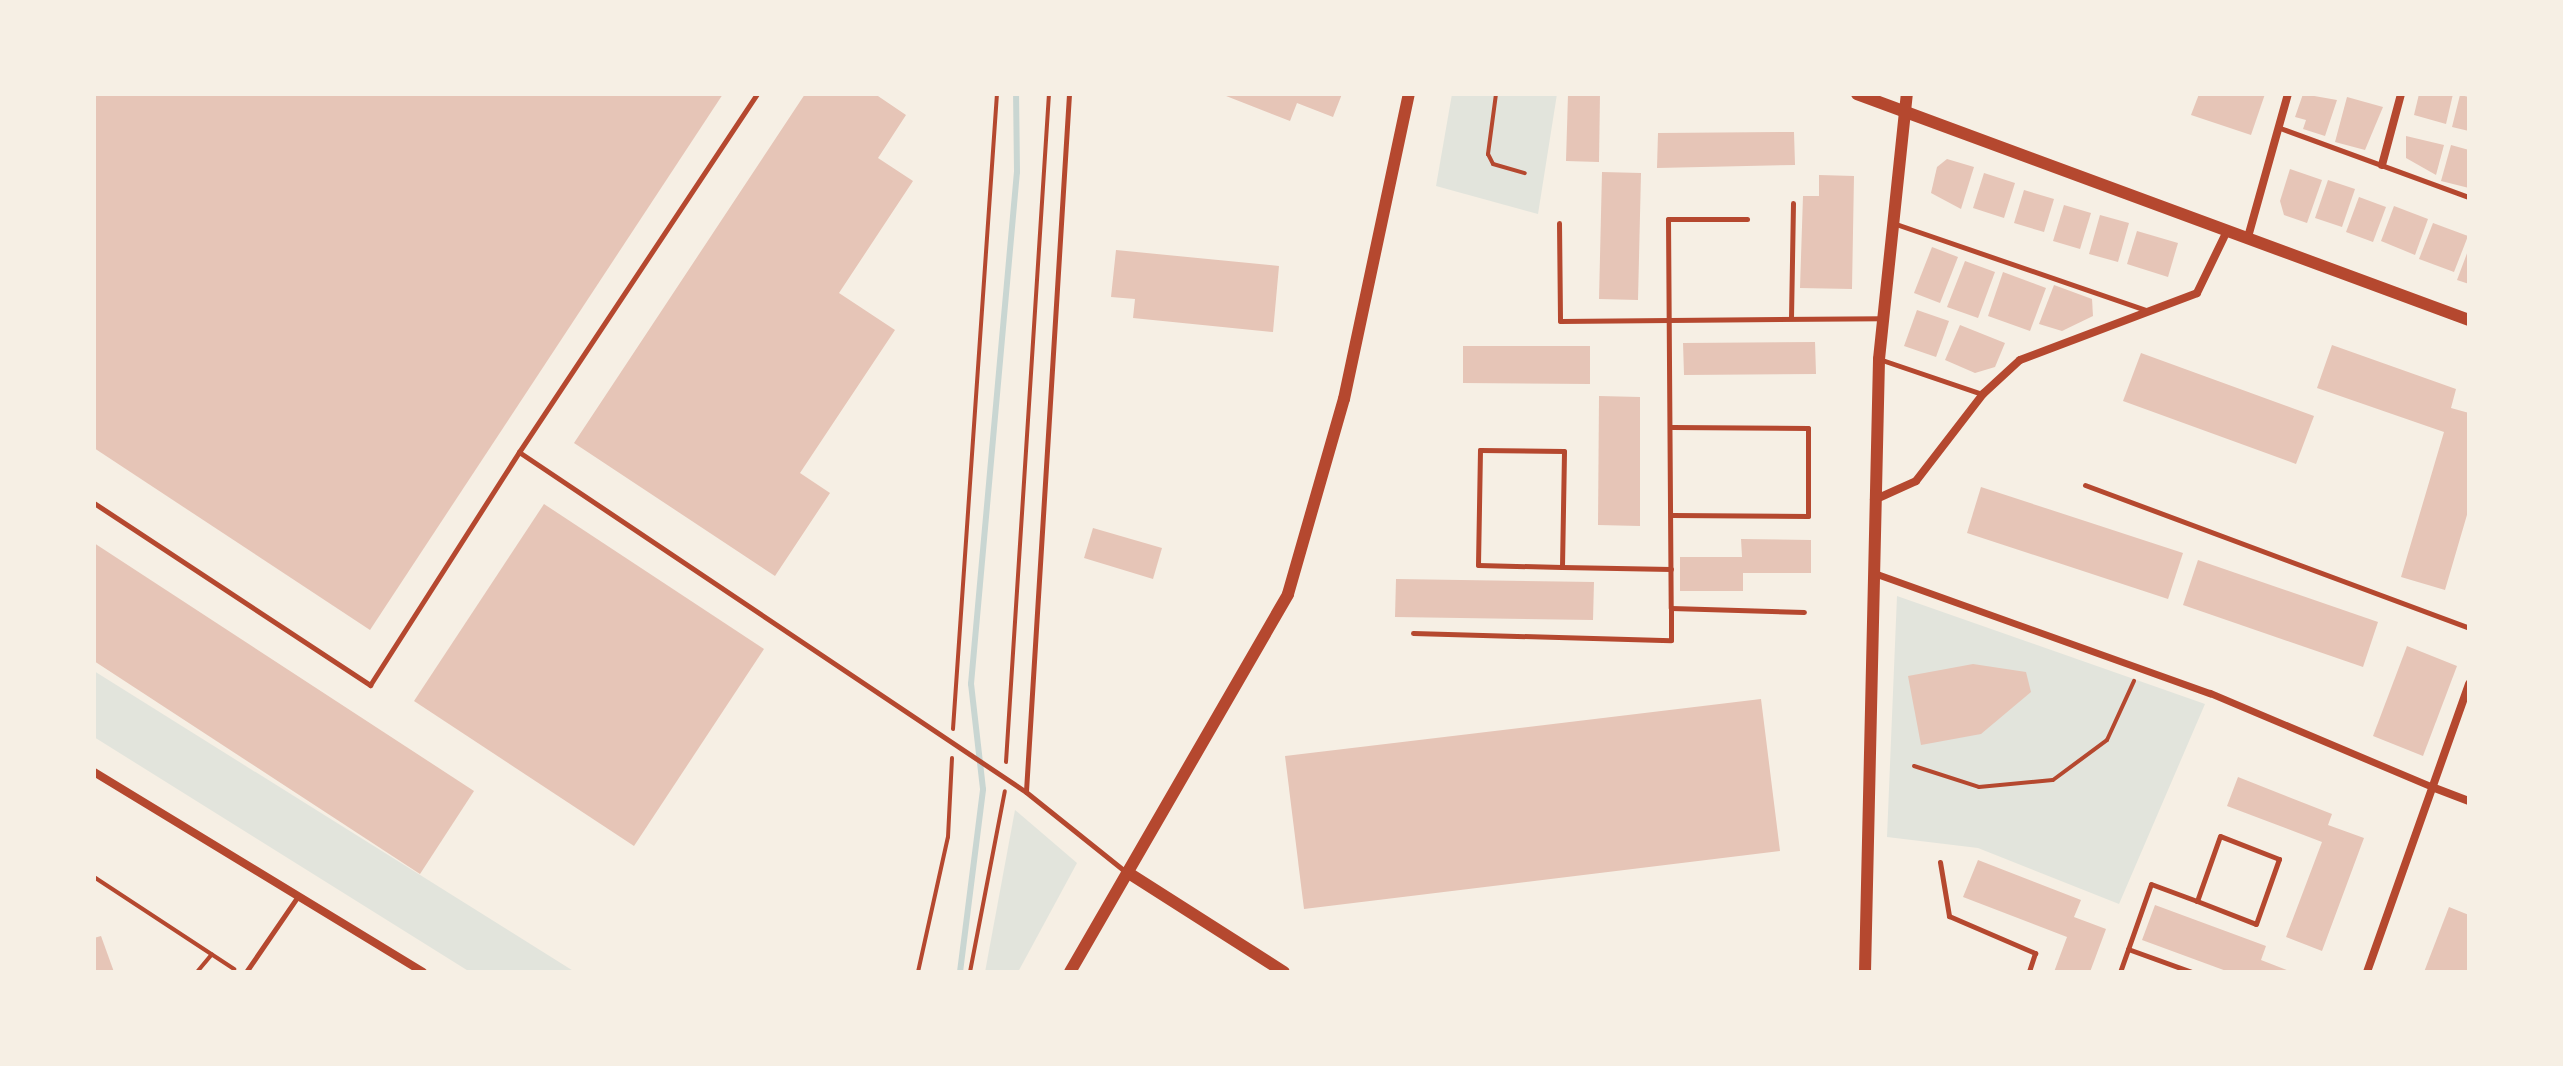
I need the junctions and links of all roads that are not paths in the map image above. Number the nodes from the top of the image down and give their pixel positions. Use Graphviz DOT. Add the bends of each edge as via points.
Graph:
graph roads {
  1 [pos="757,94"];
  2 [pos="1069,94"];
  3 [pos="1409,94"];
  4 [pos="1857,94"];
  5 [pos="1907,94"];
  6 [pos="2288,94"];
  7 [pos="2401,94"];
  8 [pos="1903,110"];
  9 [pos="2280,128"];
  10 [pos="2382,165"];
  11 [pos="2469,197"];
  12 [pos="1793,203"];
  13 [pos="1747,219"];
  14 [pos="1890,222"];
  15 [pos="1559,223"];
  16 [pos="2227,231"];
  17 [pos="2248,237"];
  18 [pos="2149,311"];
  19 [pos="1791,318"];
  20 [pos="1884,318"];
  21 [pos="1671,320"];
  22 [pos="2469,320"];
  23 [pos="1879,359"];
  24 [pos="1983,394"];
  25 [pos="1672,427"];
  26 [pos="519,452"];
  27 [pos="2085,485"];
  28 [pos="1873,501"];
  29 [pos="94,503"];
  30 [pos="1672,515"];
  31 [pos="1562,567"];
  32 [pos="1671,569"];
  33 [pos="1874,573"];
  34 [pos="1671,608"];
  35 [pos="1804,612"];
  36 [pos="2469,628"];
  37 [pos="1413,633"];
  38 [pos="2469,684"];
  39 [pos="94,772"];
  40 [pos="2432,787"];
  41 [pos="1026,792"];
  42 [pos="2469,801"];
  43 [pos="1940,862"];
  44 [pos="1127,872"];
  45 [pos="298,896"];
  46 [pos="2197,901"];
  47 [pos="2128,949"];
  48 [pos="246,972"];
  49 [pos="423,972"];
  50 [pos="1070,972"];
  51 [pos="1284,972"];
  52 [pos="1865,972"];
  53 [pos="2029,972"];
  54 [pos="2120,972"];
  55 [pos="2192,972"];
  56 [pos="2367,972"];
  1 -- 26 [label="lane"];
  2 -- 41 [label="lane"];
  3 -- 44 [label="street" via="1344,399 1288,594"];
  4 -- 8 [label="street"];
  5 -- 8 [label="street"];
  6 -- 9 [label="street"];
  7 -- 10 [label="street"];
  8 -- 14 [label="street"];
  8 -- 16 [label="street"];
  9 -- 10 [label="lane"];
  9 -- 17 [label="street"];
  10 -- 11 [label="lane"];
  12 -- 19 [label="lane"];
  13 -- 21 [label="lane" via="1668,219"];
  14 -- 18 [label="lane"];
  14 -- 20 [label="street"];
  15 -- 21 [label="lane" via="1560,321"];
  16 -- 17 [label="street"];
  16 -- 18 [label="street" via="2197,293"];
  17 -- 22 [label="street"];
  18 -- 24 [label="street" via="2020,360"];
  19 -- 20 [label="lane"];
  19 -- 21 [label="lane"];
  20 -- 23 [label="street"];
  21 -- 25 [label="lane"];
  23 -- 24 [label="lane"];
  23 -- 28 [label="street"];
  24 -- 28 [label="street" via="1916,481"];
  25 -- 30 [label="lane"];
  25 -- 30 [label="lane" via="1808,428 1808,516"];
  26 -- 29 [label="lane" via="370,685"];
  26 -- 41 [label="lane"];
  27 -- 36 [label="lane"];
  28 -- 33 [label="street"];
  30 -- 32 [label="lane"];
  31 -- 31 [label="lane" via="1564,451 1480,450 1478,565"];
  31 -- 32 [label="lane"];
  32 -- 34 [label="lane"];
  33 -- 40 [label="street" via="2139,667"];
  33 -- 52 [label="street"];
  34 -- 35 [label="lane"];
  34 -- 37 [label="lane" via="1671,640"];
  38 -- 40 [label="street"];
  39 -- 45 [label="street"];
  40 -- 42 [label="street"];
  40 -- 56 [label="street"];
  41 -- 44 [label="lane"];
  43 -- 53 [label="lane" via="1949,916 2035,953"];
  44 -- 50 [label="street"];
  44 -- 51 [label="street"];
  45 -- 48 [label="lane"];
  45 -- 49 [label="street"];
  46 -- 46 [label="lane" via="2256,924 2279,859 2220,836"];
  46 -- 47 [label="lane" via="2151,884"];
  47 -- 54 [label="lane"];
  47 -- 55 [label="lane"];
}
